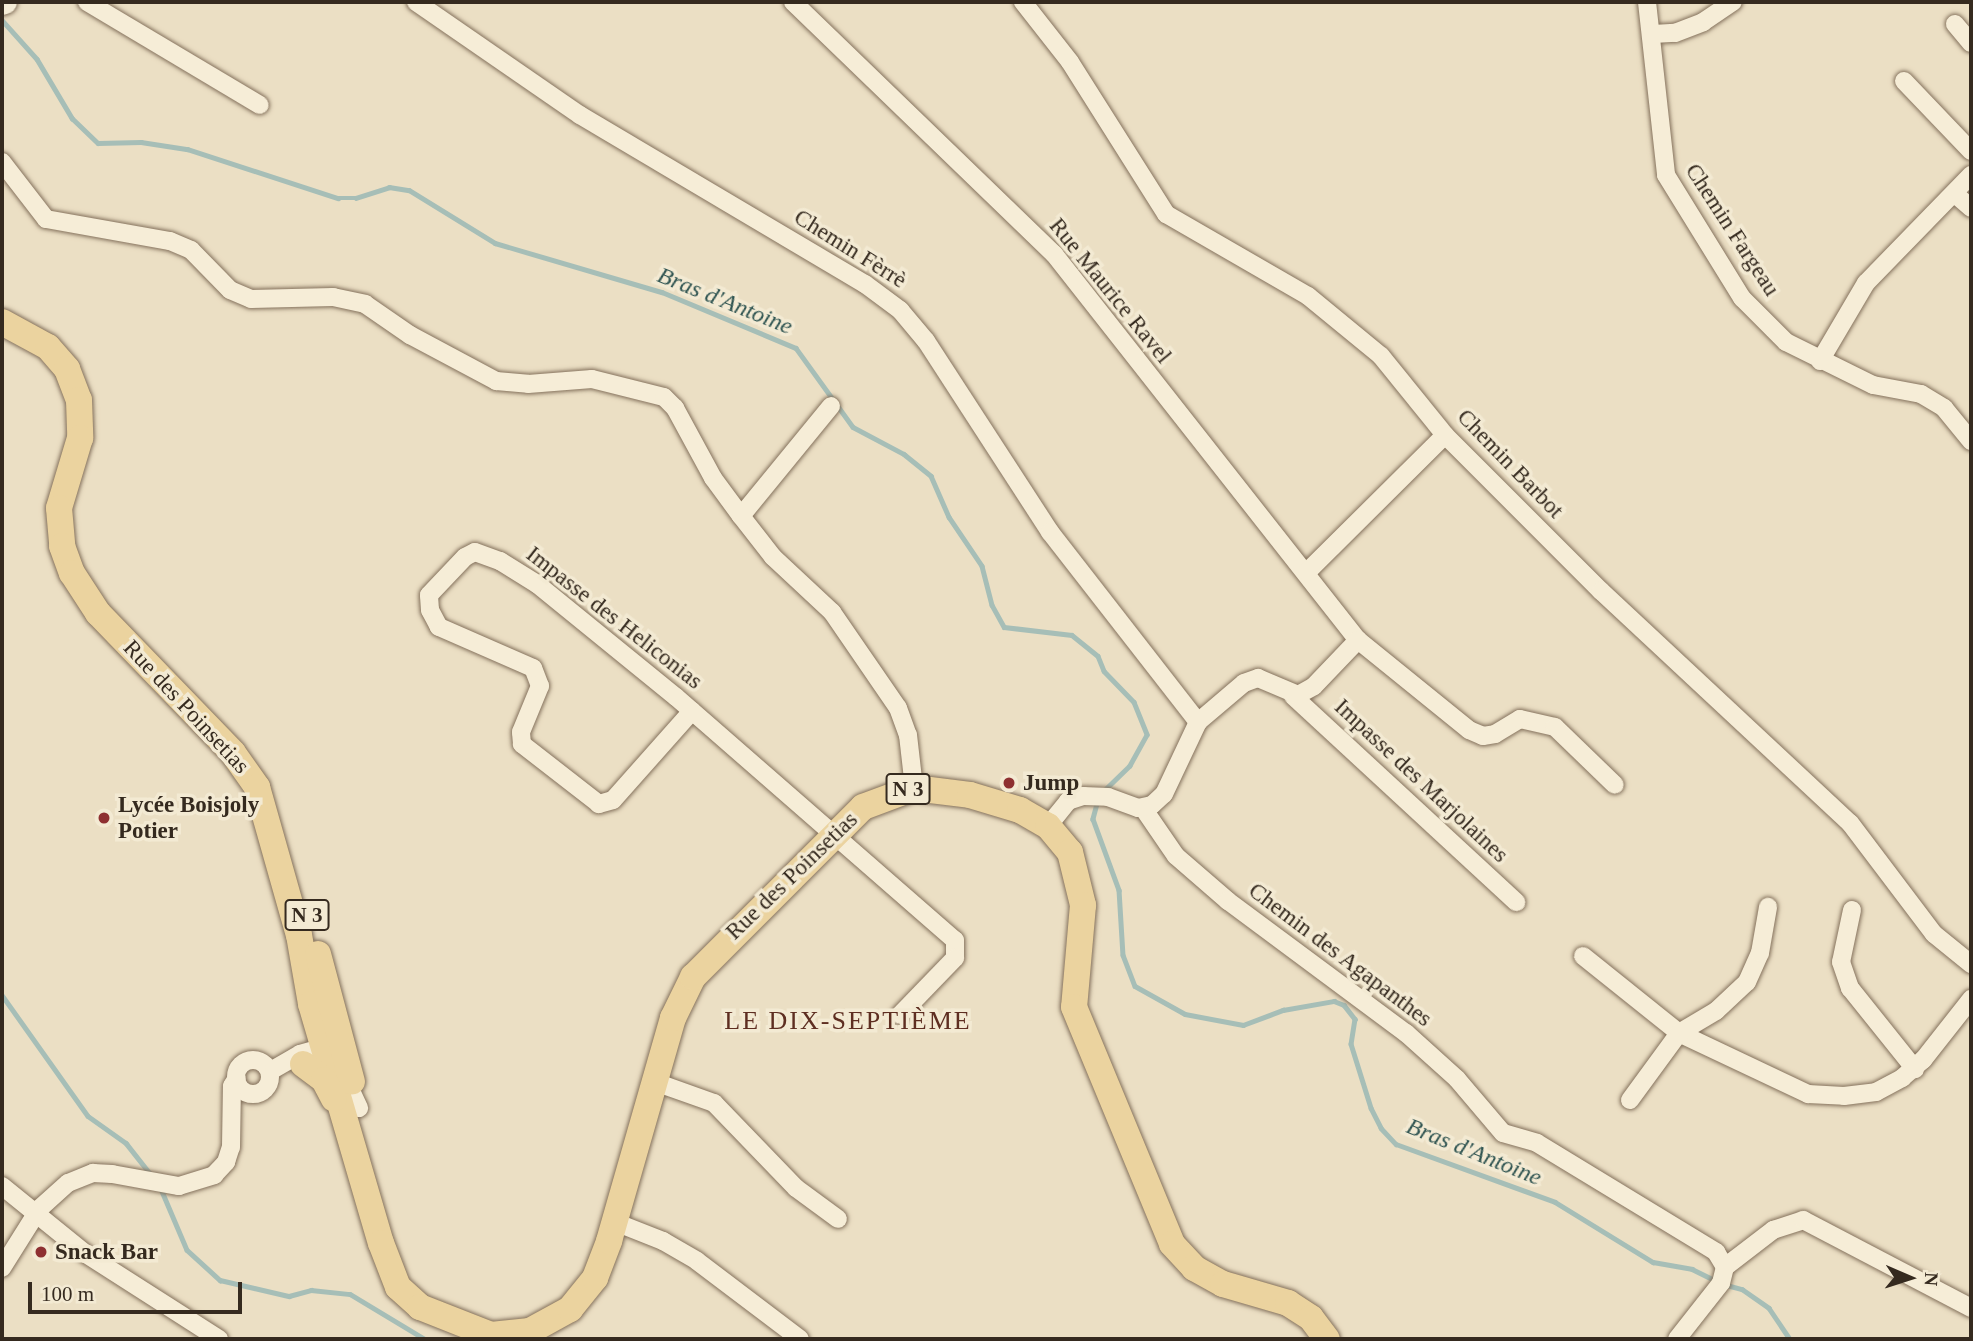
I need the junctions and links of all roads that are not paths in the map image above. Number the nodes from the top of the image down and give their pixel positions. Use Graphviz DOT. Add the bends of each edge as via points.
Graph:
graph roads {
  1 [pos="87,2"];
  2 [pos="416,2"];
  3 [pos="793,2"];
  4 [pos="1023,2"];
  5 [pos="1647,2"];
  6 [pos="1733,2"];
  7 [pos="1955,24"];
  8 [pos="1653,34"];
  9 [pos="1971,43"];
  10 [pos="1904,82"];
  11 [pos="260,105"];
  12 [pos="1971,150"];
  13 [pos="2,162"];
  14 [pos="1971,175"];
  15 [pos="1955,194"];
  16 [pos="1971,208"];
  17 [pos="2,322"];
  18 [pos="1819,361"];
  19 [pos="831,406"];
  20 [pos="1445,435"];
  21 [pos="1971,441"];
  22 [pos="741,516"];
  23 [pos="1307,572"];
  24 [pos="72,573"];
  25 [pos="1359,640"];
  26 [pos="1293,696"];
  27 [pos="692,711"];
  28 [pos="1198,722"];
  29 [pos="1615,785"];
  30 [pos="914,788"];
  31 [pos="1143,808"];
  32 [pos="1048,826"];
  33 [pos="834,836"];
  34 [pos="1516,902"];
  35 [pos="1768,908"];
  36 [pos="1852,910"];
  37 [pos="1583,956"];
  38 [pos="1971,964"];
  39 [pos="1971,999"];
  40 [pos="900,1015"];
  41 [pos="1679,1033"];
  42 [pos="322,1051"];
  43 [pos="1915,1069"];
  44 [pos="272,1070"];
  45 [pos="237,1078"];
  46 [pos="655,1082"];
  47 [pos="251,1094"];
  48 [pos="1630,1100"];
  49 [pos="352,1116"];
  50 [pos="233,1122"];
  51 [pos="2,1186"];
  52 [pos="34,1215"];
  53 [pos="838,1219"];
  54 [pos="615,1222"];
  55 [pos="1725,1267"];
  56 [pos="2,1268"];
  57 [pos="1971,1308"];
  58 [pos="1677,1337"];
  59 [pos="219,1339"];
  60 [pos="800,1339"];
  61 [pos="1327,1339"];
  1 -- 11 [label="street"];
  2 -- 28 [label="street, Chemin Fèrrè" via="580,115 865,284 900,310 926,341 1050,532"];
  3 -- 23 [label="street, Rue Maurice Ravel" via="1054,254"];
  4 -- 20 [label="street, Chemin Barbot" via="1070,62 1166,214 1308,296 1381,356"];
  5 -- 8 [label="street, Chemin Fargeau"];
  6 -- 8 [label="street" via="1694,25"];
  7 -- 9 [label="street"];
  8 -- 18 [label="street, Chemin Fargeau" via="1660,158 1666,175 1742,298 1786,342"];
  10 -- 12 [label="street"];
  13 -- 22 [label="street" via="46,219 170,241 191,250 230,290 251,299 333,297 365,304 410,335 496,381 528,384 592,379 651,391 675,408 713,478"];
  14 -- 15 [label="street"];
  15 -- 16 [label="street"];
  15 -- 18 [label="street" via="1866,284"];
  17 -- 24 [label="main road, Rue des Poinsetias / N 3" via="48,347 67,369 79,400 80,438 59,508 62,547"];
  18 -- 21 [label="street, Chemin Fargeau" via="1873,385 1922,394 1944,408"];
  19 -- 22 [label="street"];
  20 -- 23 [label="street"];
  20 -- 38 [label="street, Chemin Barbot" via="1601,591 1850,823 1934,934"];
  22 -- 30 [label="street" via="773,557 832,612 898,708 908,734"];
  23 -- 25 [label="street, Rue Maurice Ravel"];
  24 -- 42 [label="main road, Rue des Poinsetias / N 3" via="98,613 233,753 257,787 299,935"];
  24 -- 42 [label="main road, Rue des Poinsetias / N 3" via="241,741 259,767 272,792"];
  25 -- 26 [label="street" via="1314,686"];
  25 -- 29 [label="street, Rue Maurice Ravel" via="1469,730 1483,736 1495,734 1520,719 1555,727"];
  26 -- 28 [label="street, Impasse des Marjolaines" via="1258,678 1244,683"];
  26 -- 34 [label="street, Impasse des Marjolaines"];
  27 -- 27 [label="street, Impasse des Heliconias" via="613,800 598,804 522,744 521,732 540,686 533,668 439,626 430,610 429,595 465,556 475,552 500,561 537,584"];
  27 -- 33 [label="street, Impasse des Heliconias"];
  28 -- 31 [label="street" via="1164,794"];
  30 -- 32 [label="main road, Rue des Poinsetias / N 3" via="989,800"];
  30 -- 33 [label="main road, Rue des Poinsetias / N 3" via="863,807"];
  31 -- 32 [label="street" via="1108,797 1083,796 1068,801"];
  31 -- 55 [label="street, Chemin des Agapanthes" via="1176,856 1228,901 1406,1033 1457,1079 1503,1133 1537,1143 1618,1190 1716,1252"];
  32 -- 61 [label="main road, Rue des Poinsetias / N 3" via="1070,852 1081,881 1074,1007 1172,1244 1194,1268 1223,1284 1288,1303 1311,1318"];
  33 -- 40 [label="street, Impasse des Heliconias" via="955,940 955,958"];
  33 -- 46 [label="main road, Rue des Poinsetias / N 3" via="693,977 673,1018"];
  35 -- 41 [label="street" via="1760,953 1747,982 1716,1011"];
  36 -- 43 [label="street" via="1842,962 1850,988"];
  37 -- 41 [label="street"];
  39 -- 43 [label="street"];
  41 -- 43 [label="street" via="1808,1094 1844,1096 1876,1091"];
  41 -- 48 [label="street"];
  42 -- 44 [label="street"];
  42 -- 49 [label="main road, Rue des Poinsetias / N 3"];
  42 -- 49 [label="main road" via="324,1080"];
  44 -- 45 [label="street" via="258,1061 247,1062"];
  44 -- 47 [label="street" via="267,1087"];
  45 -- 47 [label="street" via="243,1091"];
  45 -- 50 [label="street" via="232,1086"];
  46 -- 53 [label="street" via="714,1103 796,1188"];
  46 -- 54 [label="main road, Rue des Poinsetias / N 3"];
  47 -- 50 [label="street"];
  49 -- 54 [label="main road, Rue des Poinsetias / N 3" via="398,1287 420,1307 442,1316 491,1335 530,1331 550,1323 570,1309 595,1278"];
  50 -- 52 [label="street" via="226,1162 203,1180 179,1186 93,1173 68,1183"];
  51 -- 52 [label="street"];
  52 -- 56 [label="street"];
  52 -- 59 [label="street"];
  54 -- 60 [label="street" via="697,1261"];
  55 -- 57 [label="street" via="1783,1224 1804,1220"];
  55 -- 58 [label="street" via="1721,1283"];
}
